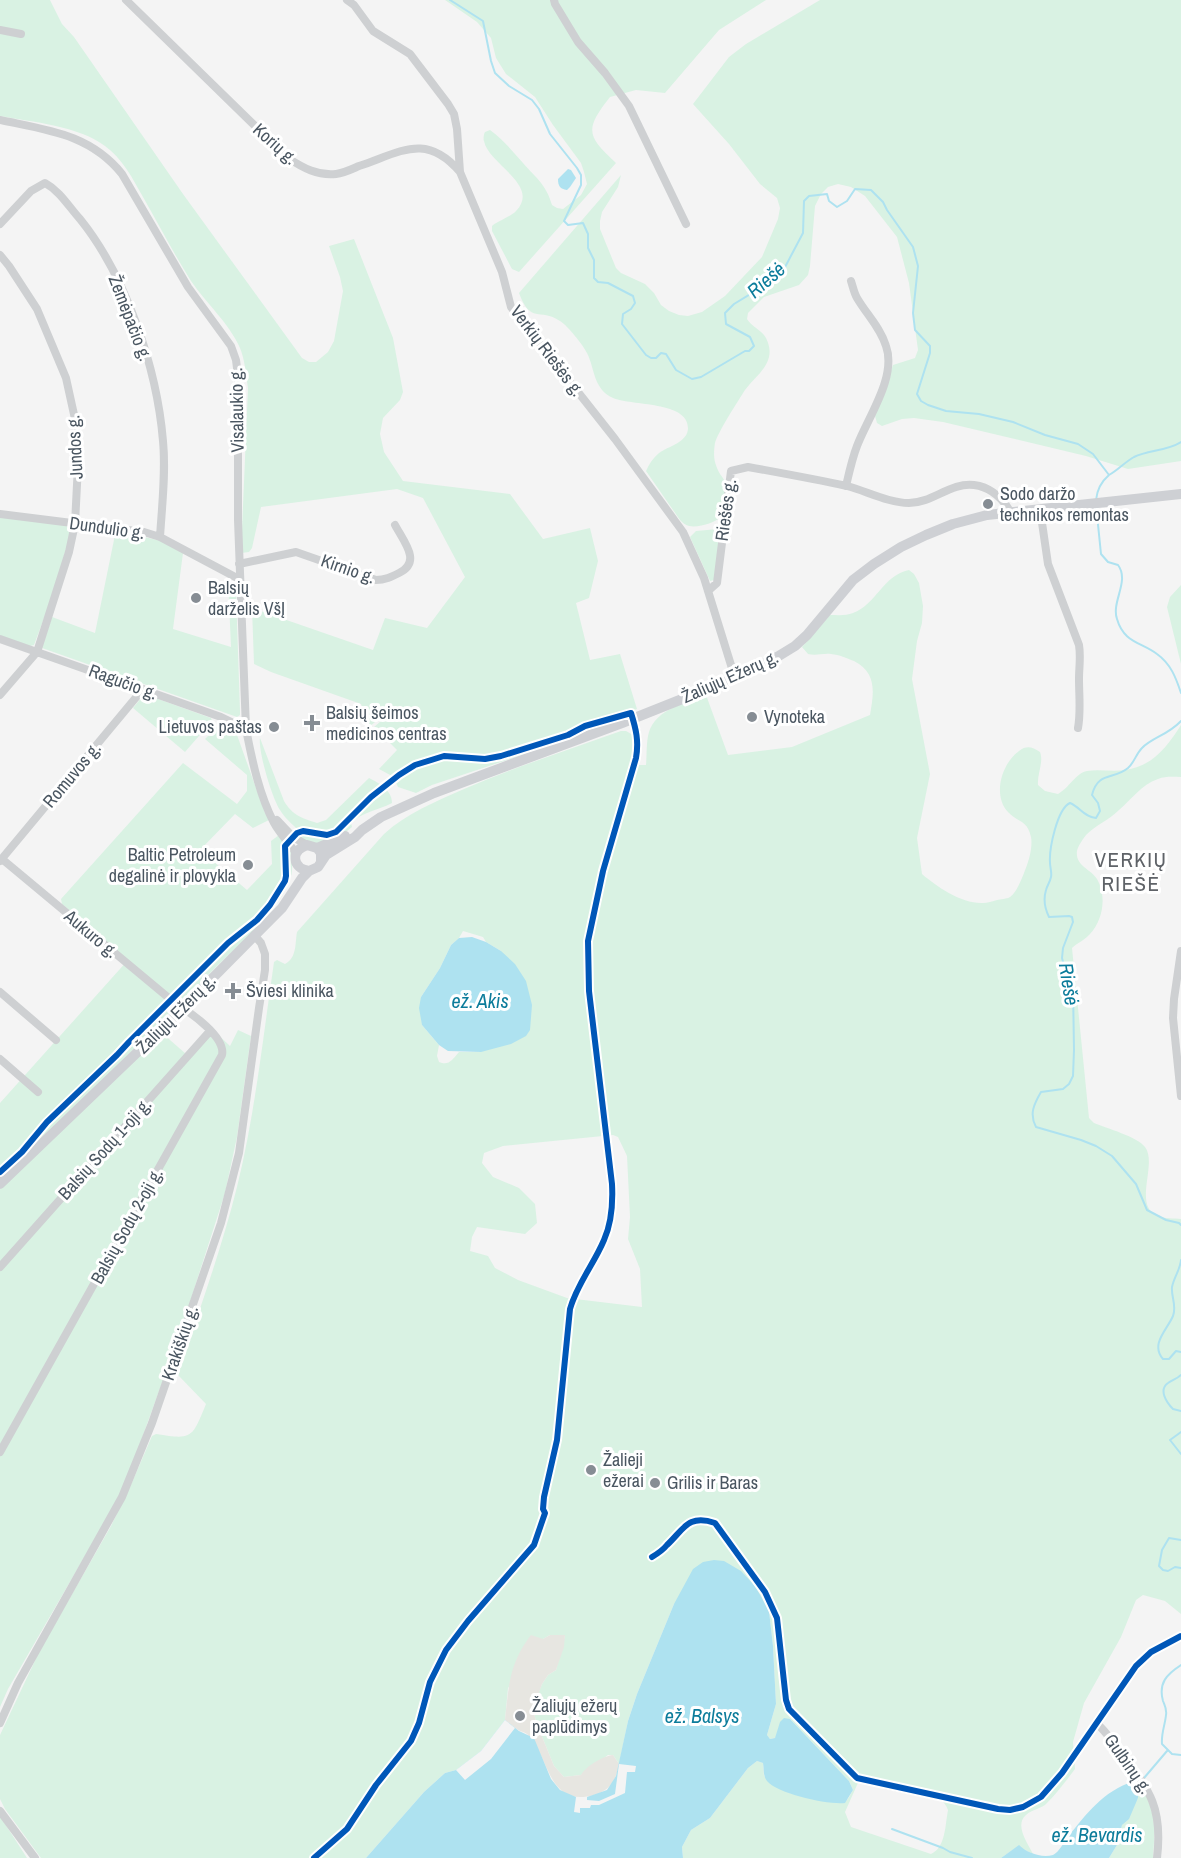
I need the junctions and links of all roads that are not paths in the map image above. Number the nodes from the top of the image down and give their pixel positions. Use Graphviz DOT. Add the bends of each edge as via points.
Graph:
graph roads {
  1 [pos="126,0"];
  2 [pos="347,0"];
  3 [pos="555,0"];
  4 [pos="0,30"];
  5 [pos="21,34"];
  6 [pos="0,120"];
  7 [pos="460,172"];
  8 [pos="0,224"];
  9 [pos="686,224"];
  10 [pos="0,255"];
  11 [pos="851,281"];
  12 [pos="846,486"];
  13 [pos="1181,494"];
  14 [pos="1040,508"];
  15 [pos="1010,511"];
  16 [pos="0,514"];
  17 [pos="75,524"];
  18 [pos="395,525"];
  19 [pos="160,537"];
  20 [pos="239,564"];
  21 [pos="239,579"];
  22 [pos="708,591"];
  23 [pos="0,639"];
  24 [pos="37,652"];
  25 [pos="735,678"];
  26 [pos="143,689"];
  27 [pos="0,695"];
  28 [pos="633,719"];
  29 [pos="1078,728"];
  30 [pos="246,729"];
  31 [pos="270,813"];
  32 [pos="362,830"];
  33 [pos="312,846"];
  34 [pos="296,854"];
  35 [pos="1,860"];
  36 [pos="321,861"];
  37 [pos="298,866"];
  38 [pos="309,871"];
  39 [pos="272,917"];
  40 [pos="254,935"];
  41 [pos="1181,951"];
  42 [pos="0,992"];
  43 [pos="183,1008"];
  44 [pos="210,1031"];
  45 [pos="56,1040"];
  46 [pos="0,1059"];
  47 [pos="38,1092"];
  48 [pos="1181,1096"];
  49 [pos="0,1184"];
  50 [pos="0,1267"];
  51 [pos="0,1452"];
  52 [pos="545,1513"];
  53 [pos="1180,1636"];
  54 [pos="0,1723"];
  55 [pos="1097,1724"];
  56 [pos="885,1785"];
  57 [pos="0,1811"];
  58 [pos="35,1858"];
  59 [pos="1157,1858"];
  1 -- 7 [label="street, Korių g." via="300,166 337,174 424,148 443,155"];
  2 -- 7 [label="street, Verkių Riešės g." via="373,31 410,54 448,104 457,129"];
  3 -- 9 [label="street" via="578,42 628,106"];
  4 -- 5 [label="street"];
  6 -- 20 [label="street, Visalaukio g." via="63,133 88,144 111,161 188,287 231,346 238,376"];
  7 -- 22 [label="street, Verkių Riešės g." via="502,272 511,307 683,532"];
  8 -- 19 [label="street, Žemėpačio g." via="31,191 45,183 54,188 88,229 114,274 147,358 159,406 164,473"];
  10 -- 17 [label="street, Jundos g." via="37,309 71,395 78,443"];
  11 -- 12 [label="street" via="856,297 884,339 888,359 884,384 856,448"];
  12 -- 15 [label="street, Riešės g." via="908,503 976,485 998,495"];
  12 -- 22 [label="street, Riešės g." via="748,467 731,471 717,583"];
  13 -- 14 [label="main road, Žaliųjų Ežerų g."];
  14 -- 15 [label="main road, Žaliųjų Ežerų g."];
  14 -- 29 [label="street" via="1048,564 1079,645"];
  15 -- 25 [label="main road, Žaliųjų Ežerų g." via="953,524 901,547 853,580 795,646"];
  16 -- 17 [label="street, Dundulio g."];
  17 -- 19 [label="street, Dundulio g."];
  17 -- 24 [label="street, Jundos g."];
  18 -- 20 [label="street, Kirnio g." via="410,555 410,566 385,580 296,552"];
  19 -- 21 [label="street, Dundulio g."];
  20 -- 21 [label="street, Visalaukio g."];
  21 -- 30 [label="street, Visalaukio g."];
  22 -- 25 [label="street, Verkių Riešės g."];
  23 -- 24 [label="street, Ragučio g."];
  24 -- 26 [label="street, Ragučio g."];
  24 -- 27 [label="street"];
  25 -- 28 [label="main road, Žaliųjų Ežerų g."];
  26 -- 30 [label="street, Ragučio g."];
  26 -- 35 [label="street, Romuvos g."];
  28 -- 32 [label="main road, Žaliųjų Ežerų g." via="434,794"];
  28 -- 52 [label="street" via="638,736 636,758 603,871 588,941 589,990 612,1210 605,1239 574,1294 570,1309 557,1440 544,1497"];
  30 -- 31 [label="street, Visalaukio g."];
  31 -- 33 [label="street, Visalaukio g." via="293,837"];
  31 -- 34 [label="street, Visalaukio g."];
  32 -- 33 [label="main road, Žaliųjų Ežerų g."];
  32 -- 36 [label="main road, Žaliųjų Ežerų g."];
  33 -- 34 [label="main road" via="298,849"];
  33 -- 36 [label="main road" via="321,853"];
  34 -- 37 [label="main road"];
  35 -- 43 [label="street, Aukuro g."];
  36 -- 38 [label="main road"];
  37 -- 38 [label="main road"];
  37 -- 39 [label="main road, Žaliųjų Ežerų g."];
  38 -- 39 [label="main road, Žaliųjų Ežerų g."];
  39 -- 40 [label="main road, Žaliųjų Ežerų g."];
  40 -- 43 [label="main road, Žaliųjų Ežerų g."];
  40 -- 54 [label="street, Krakiškių g." via="265,954 265,970 239,1153 221,1224 122,1497 18,1683"];
  41 -- 48 [label="street" via="1173,1018"];
  42 -- 45 [label="street"];
  43 -- 44 [label="street, Balsių Sodų 2-oji g."];
  43 -- 49 [label="main road, Žaliųjų Ežerų g."];
  44 -- 50 [label="street, Balsių Sodų 1-oji g."];
  44 -- 51 [label="street, Balsių Sodų 2-oji g." via="222,1045 222,1055"];
  46 -- 47 [label="street"];
  53 -- 55 [label="street, Gulbinų g." via="1151,1652 1136,1666"];
  55 -- 56 [label="street" via="1041,1797 1023,1807 998,1809"];
  55 -- 59 [label="street, Gulbinų g." via="1153,1799 1159,1831"];
  57 -- 58 [label="street"];
}
